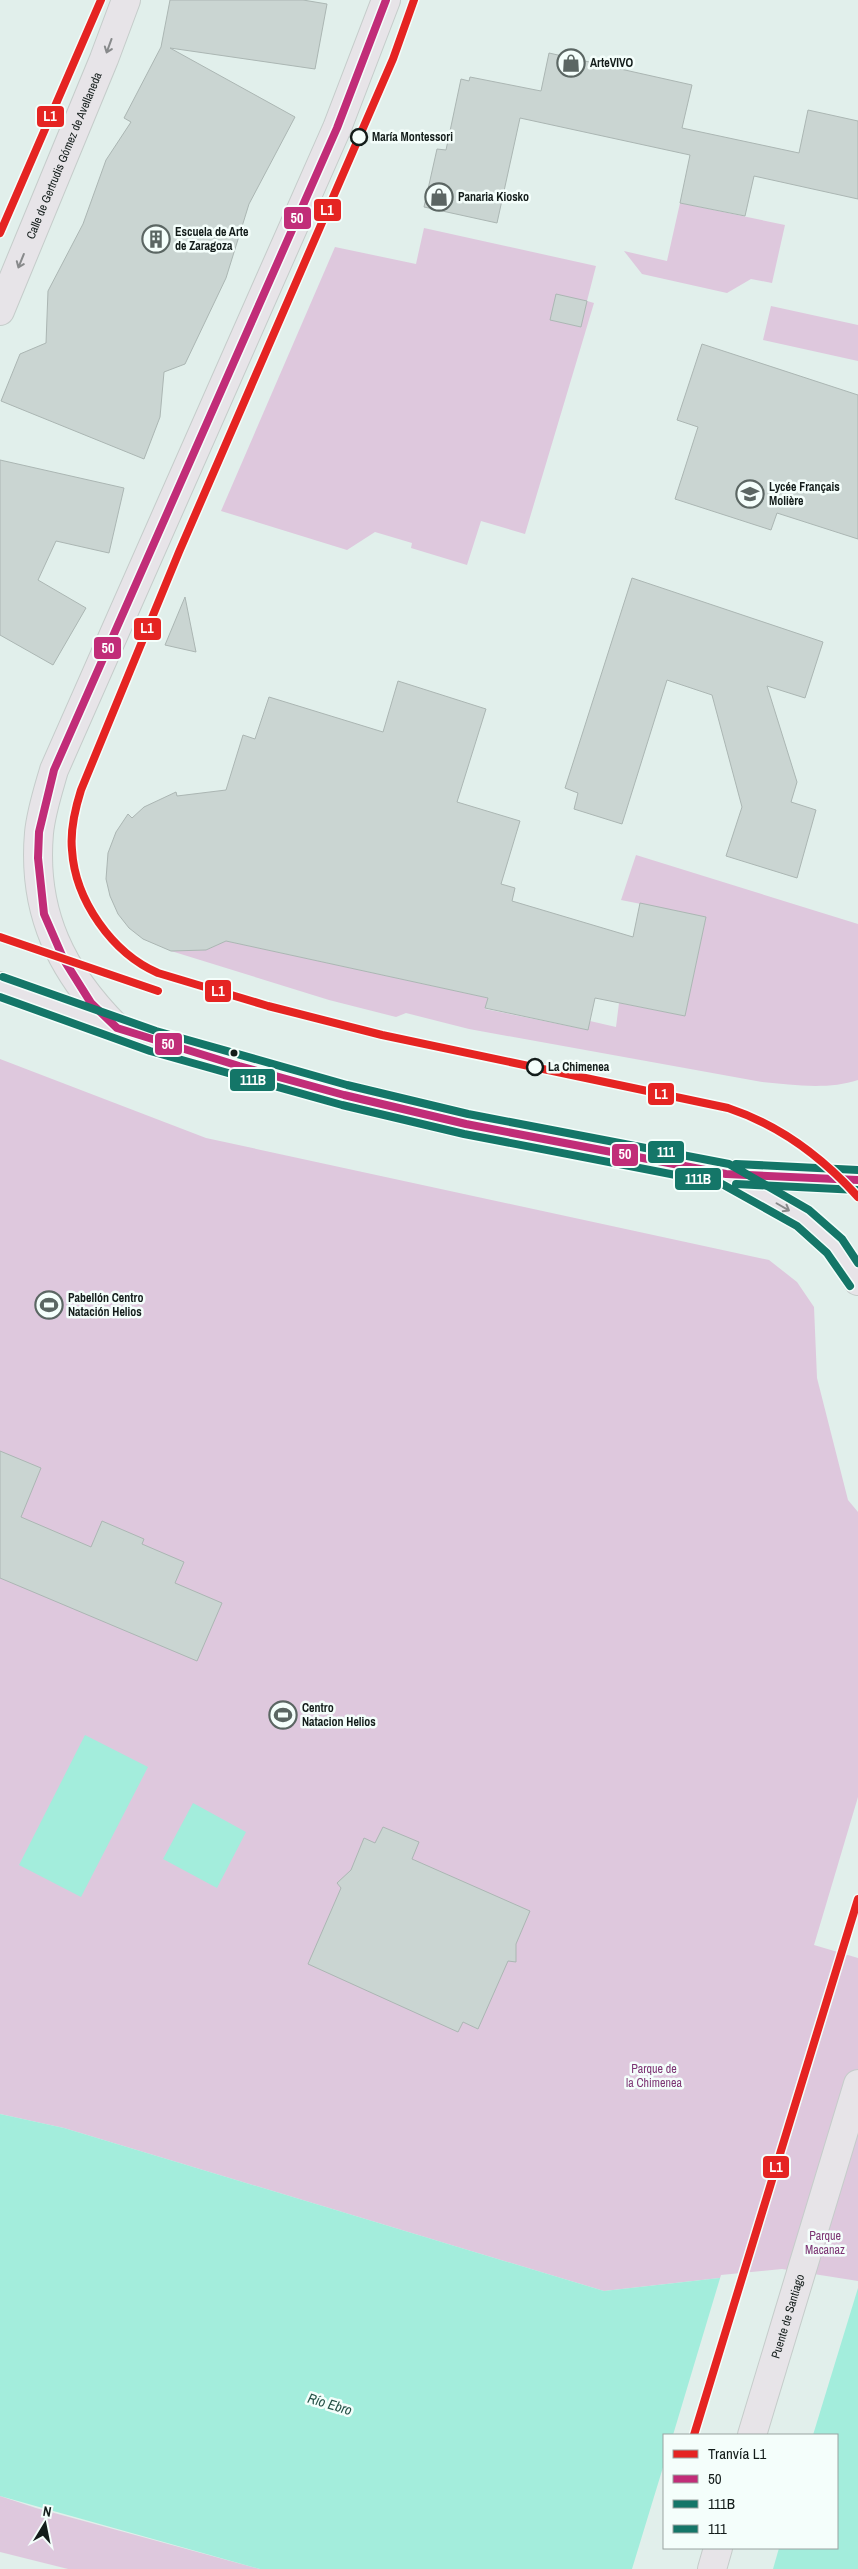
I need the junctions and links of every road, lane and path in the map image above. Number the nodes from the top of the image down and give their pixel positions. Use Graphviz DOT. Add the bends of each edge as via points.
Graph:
graph roads {
  1 [pos="126,0"];
  2 [pos="386,0"];
  3 [pos="0,311"];
  4 [pos="0,986"];
  5 [pos="117,1028"];
  6 [pos="726,1174"];
  7 [pos="858,1180"];
  8 [pos="858,1281"];
  9 [pos="858,2084"];
  10 [pos="752,2434"];
  11 [pos="718,2549"];
  12 [pos="712,2569"];
  1 -- 3 [label="main road, Calle de Gertrudis Gómez de Avellaneda, one-way"];
  2 -- 5 [label="main road" via="337,128 54,770 44,804 38,858 44,914 64,960 91,1003"];
  4 -- 5 [label="main road"];
  5 -- 6 [label="main road" via="344,1095 466,1124"];
  6 -- 7 [label="main road"];
  6 -- 8 [label="main road, one-way" via="815,1227 835,1246"];
  9 -- 10 [label="main road, Puente de Santiago"];
  11 -- 12 [label="main road"];
}
